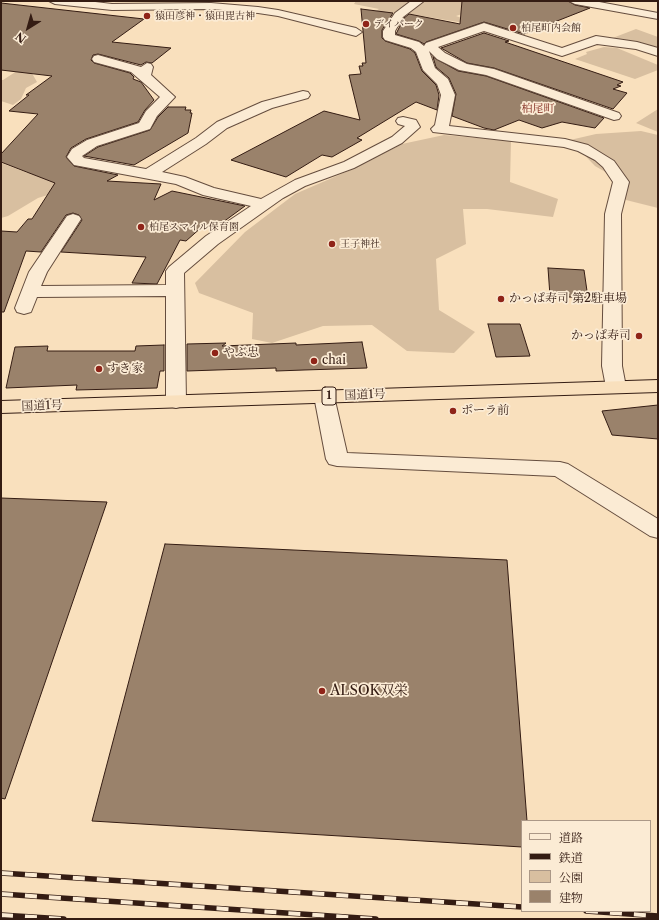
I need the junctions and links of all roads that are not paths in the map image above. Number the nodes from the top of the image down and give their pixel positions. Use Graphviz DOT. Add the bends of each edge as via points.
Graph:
graph roads {
  1 [pos="55,1"];
  2 [pos="418,1"];
  3 [pos="575,1"];
  4 [pos="284,2"];
  5 [pos="597,3"];
  6 [pos="258,10"];
  7 [pos="658,16"];
  8 [pos="356,32"];
  9 [pos="416,44"];
  10 [pos="430,46"];
  11 [pos="658,52"];
  12 [pos="98,59"];
  13 [pos="303,95"];
  14 [pos="614,116"];
  15 [pos="402,121"];
  16 [pos="438,129"];
  17 [pos="397,140"];
  18 [pos="148,174"];
  19 [pos="264,204"];
  20 [pos="73,219"];
  21 [pos="174,290"];
  22 [pos="658,386"];
  23 [pos="616,387"];
  24 [pos="324,396"];
  25 [pos="176,402"];
  26 [pos="1,407"];
  27 [pos="658,530"];
  1 -- 6 [label="street" via="112,7 210,6"];
  2 -- 9 [label="street" via="399,15 389,37"];
  3 -- 5 [label="street"];
  4 -- 6 [label="street" via="270,4"];
  5 -- 7 [label="street"];
  6 -- 8 [label="street"];
  9 -- 10 [label="street"];
  9 -- 16 [label="street" via="422,50 429,70 443,82 447,90 442,127"];
  10 -- 11 [label="street" via="484,27 562,52 596,40 638,46"];
  10 -- 14 [label="street" via="441,56 463,67 489,72"];
  12 -- 18 [label="street" via="145,72 168,97 150,114 145,126 92,143 77,152 74,157 79,162"];
  13 -- 18 [label="street" via="267,105 222,125"];
  15 -- 17 [label="street" via="411,123 413,127"];
  16 -- 17 [label="street" via="406,140"];
  16 -- 23 [label="street" via="565,143 583,148 600,157 616,173 621,182 614,214 612,366"];
  17 -- 19 [label="street" via="349,165 303,179"];
  18 -- 19 [label="street" via="180,180 209,192"];
  19 -- 21 [label="street" via="212,240 175,271"];
  20 -- 21 [label="street" via="38,272 27,300"];
  21 -- 25 [label="street"];
  22 -- 23 [label="highway, 国道1号 / 1"];
  23 -- 24 [label="highway, 国道1号 / 1"];
  24 -- 25 [label="highway, 国道1号 / 1"];
  24 -- 27 [label="street" via="337,459 560,469"];
  25 -- 26 [label="highway, 国道1号 / 1"];
}
